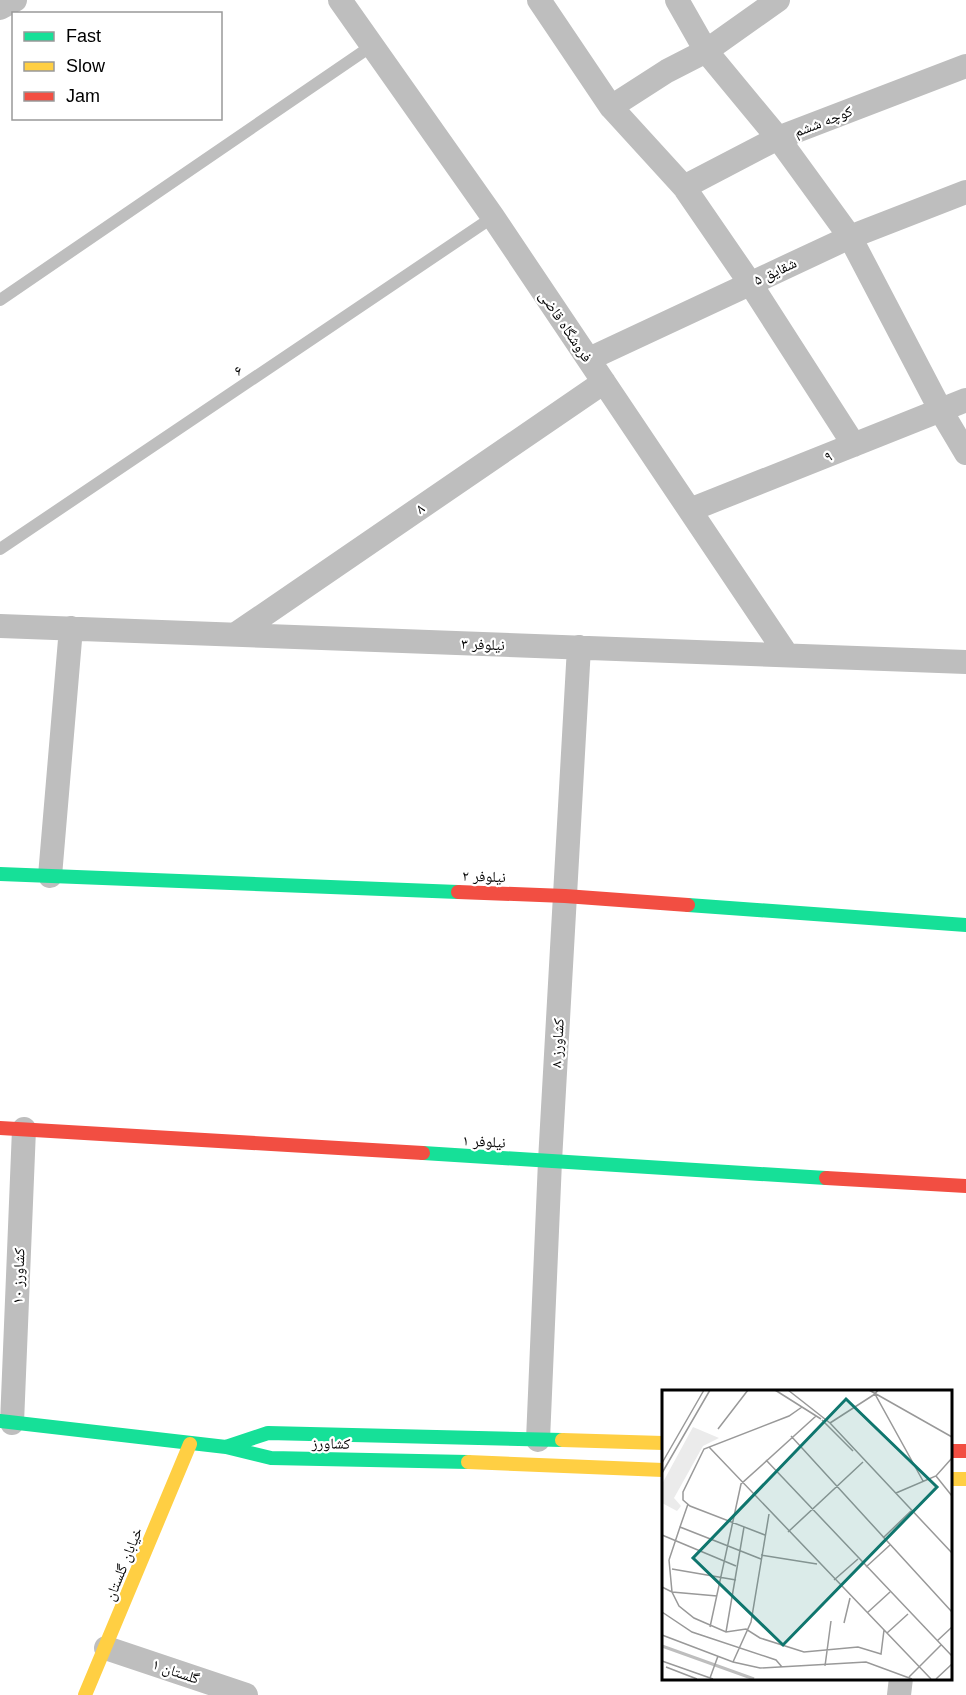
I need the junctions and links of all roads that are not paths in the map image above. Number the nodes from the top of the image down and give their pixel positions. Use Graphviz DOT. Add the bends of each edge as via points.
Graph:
graph roads {
  1 [pos="15,0"];
  2 [pos="340,0"];
  3 [pos="539,0"];
  4 [pos="677,0"];
  5 [pos="778,0"];
  6 [pos="0,8"];
  7 [pos="373,45"];
  8 [pos="706,51"];
  9 [pos="966,66"];
  10 [pos="611,107"];
  11 [pos="778,138"];
  12 [pos="684,187"];
  13 [pos="966,192"];
  14 [pos="493,217"];
  15 [pos="850,237"];
  16 [pos="750,283"];
  17 [pos="0,300"];
  18 [pos="589,359"];
  19 [pos="604,382"];
  20 [pos="966,400"];
  21 [pos="941,411"];
  22 [pos="854,445"];
  23 [pos="966,453"];
  24 [pos="690,510"];
  25 [pos="0,549"];
  26 [pos="0,626"];
  27 [pos="71,628"];
  28 [pos="236,634"];
  29 [pos="579,647"];
  30 [pos="787,655"];
  31 [pos="966,662"];
  32 [pos="0,874"];
  33 [pos="50,876"];
  34 [pos="565,896"];
  35 [pos="966,925"];
  36 [pos="0,1128"];
  37 [pos="24,1129"];
  38 [pos="550,1161"];
  39 [pos="966,1186"];
  40 [pos="6,1422"];
  41 [pos="538,1440"];
  42 [pos="662,1443"];
  43 [pos="189,1444"];
  44 [pos="226,1447"];
  45 [pos="662,1470"];
  46 [pos="106,1648"];
  47 [pos="901,1680"];
  48 [pos="85,1695"];
  49 [pos="246,1695"];
  50 [pos="899,1695"];
  1 -- 6 [label="street"];
  2 -- 7 [label="street, فروشگاه قاضی"];
  3 -- 10 [label="street"];
  4 -- 8 [label="street"];
  5 -- 8 [label="street"];
  7 -- 14 [label="street, فروشگاه قاضی"];
  7 -- 17 [label="lane"];
  8 -- 10 [label="street"];
  8 -- 11 [label="street"];
  9 -- 11 [label="street, کوچه ششم"];
  10 -- 12 [label="street"];
  11 -- 12 [label="street, کوچه ششم"];
  11 -- 15 [label="street"];
  12 -- 16 [label="street"];
  13 -- 15 [label="street, شقایق ۵"];
  14 -- 18 [label="street, فروشگاه قاضی"];
  14 -- 25 [label="lane, ۶"];
  15 -- 16 [label="street, شقایق ۵"];
  15 -- 21 [label="street"];
  16 -- 18 [label="street, شقایق ۵"];
  16 -- 22 [label="street"];
  18 -- 19 [label="street, فروشگاه قاضی"];
  19 -- 24 [label="street, فروشگاه قاضی"];
  19 -- 28 [label="street, ۸"];
  20 -- 21 [label="street, ۹"];
  21 -- 22 [label="street, ۹"];
  21 -- 23 [label="street"];
  22 -- 24 [label="street, ۹"];
  24 -- 30 [label="street, فروشگاه قاضی"];
  26 -- 27 [label="street, نیلوفر ۳"];
  27 -- 28 [label="street, نیلوفر ۳"];
  27 -- 33 [label="street"];
  28 -- 29 [label="street, نیلوفر ۳"];
  29 -- 30 [label="street, نیلوفر ۳"];
  29 -- 34 [label="street, کشاورز ۸"];
  30 -- 31 [label="street, نیلوفر ۳"];
  32 -- 33 [label="street, نیلوفر ۲"];
  33 -- 34 [label="street, نیلوفر ۲"];
  34 -- 35 [label="street, نیلوفر ۲"];
  34 -- 38 [label="street, کشاورز ۸"];
  36 -- 37 [label="street, نیلوفر ۱"];
  37 -- 38 [label="street, نیلوفر ۱"];
  37 -- 40 [label="street, کشاورز ۱۰"];
  38 -- 39 [label="street, نیلوفر ۱"];
  38 -- 41 [label="street, کشاورز ۸"];
  40 -- 43 [label="street, کشاورز"];
  41 -- 42 [label="street"];
  41 -- 44 [label="street" via="268,1433"];
  43 -- 44 [label="street, کشاورز"];
  43 -- 46 [label="street, خیابان گلستان"];
  44 -- 45 [label="street, کشاورز" via="271,1458"];
  46 -- 48 [label="street, خیابان گلستان"];
  46 -- 49 [label="street, گلستان ۱"];
  47 -- 50 [label="street"];
}
